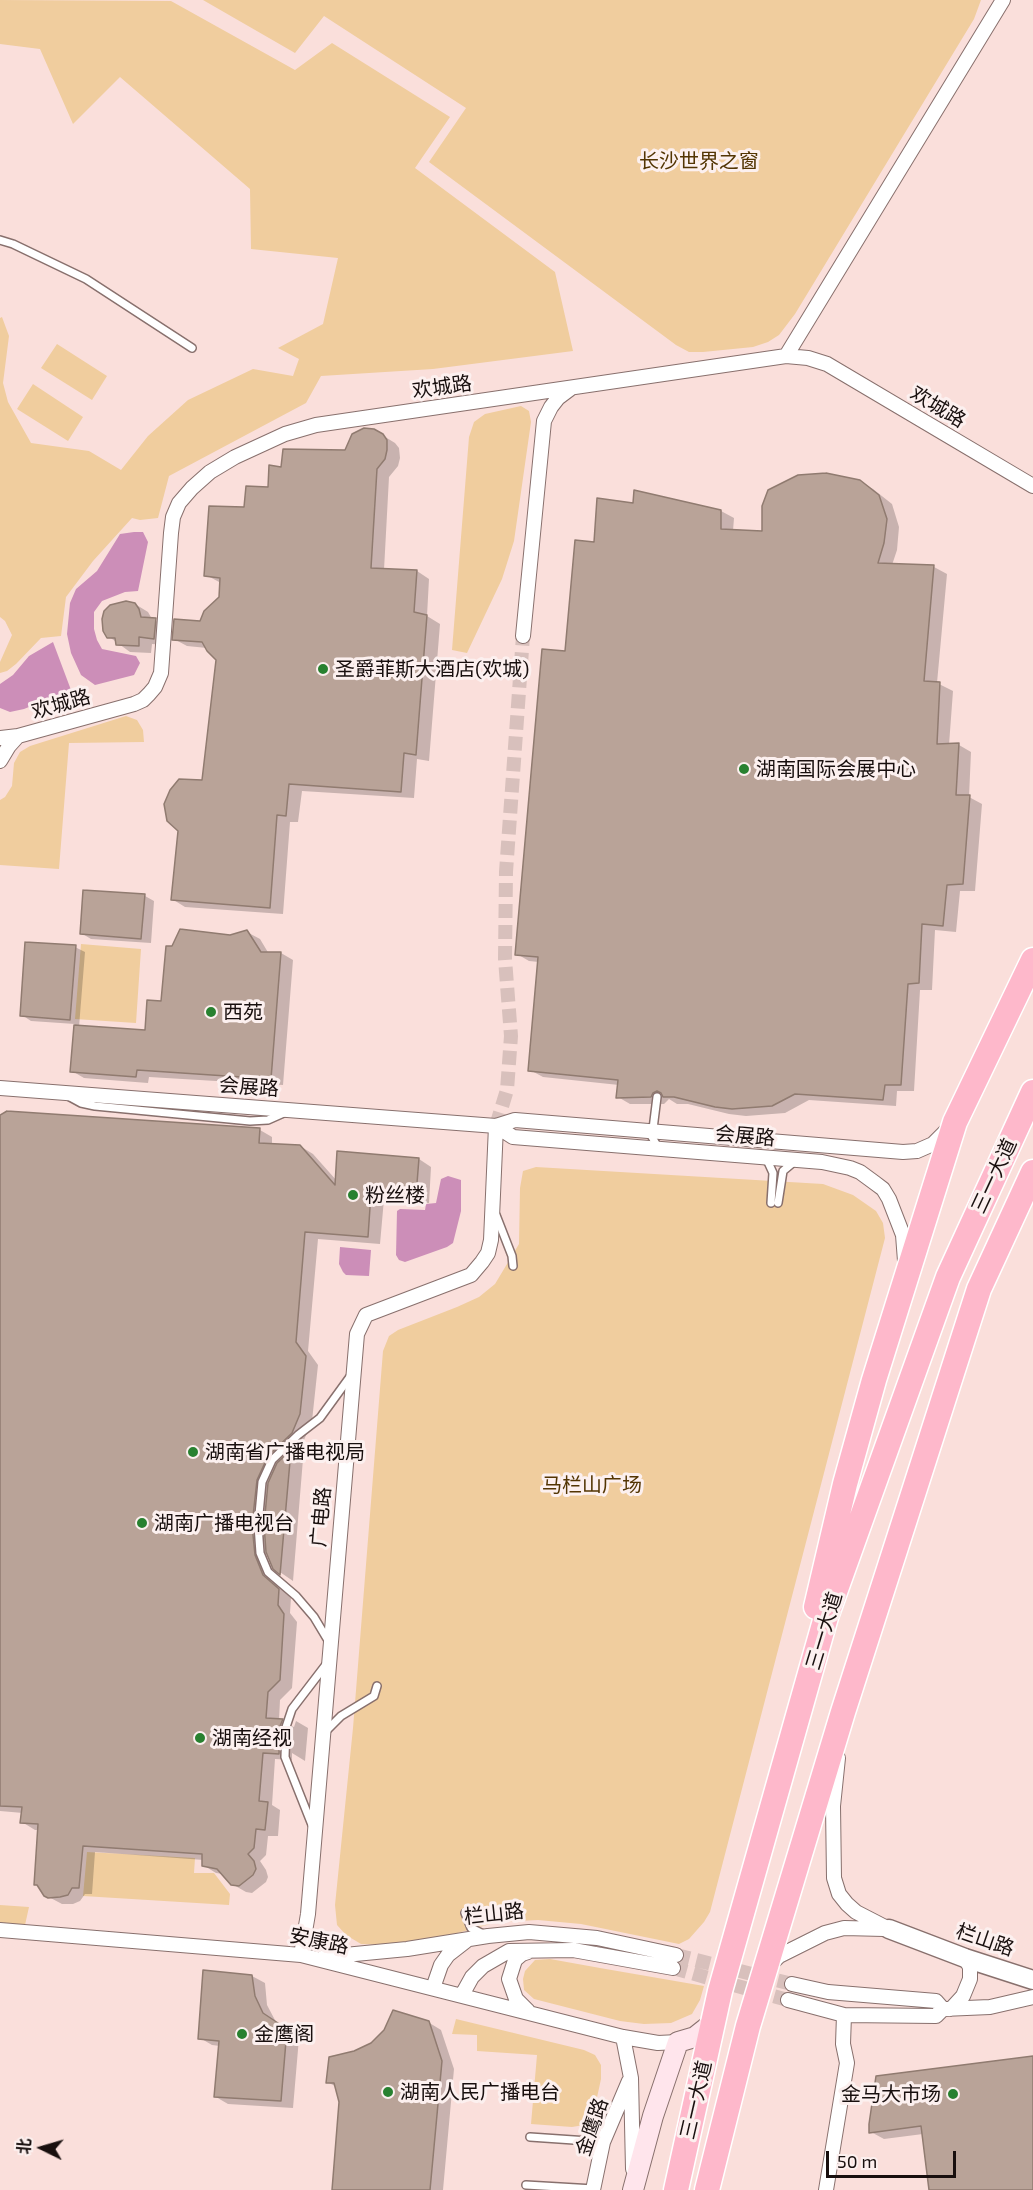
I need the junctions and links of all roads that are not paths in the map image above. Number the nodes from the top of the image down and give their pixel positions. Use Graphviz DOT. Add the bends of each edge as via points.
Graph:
graph roads {
  1 [pos="1003,0"];
  2 [pos="0,240"];
  3 [pos="192,348"];
  4 [pos="786,356"];
  5 [pos="573,387"];
  6 [pos="1033,486"];
  7 [pos="523,636"];
  8 [pos="18,736"];
  9 [pos="0,738"];
  10 [pos="0,761"];
  11 [pos="1033,960"];
  12 [pos="0,1088"];
  13 [pos="1033,1092"];
  14 [pos="657,1097"];
  15 [pos="955,1122"];
  16 [pos="496,1126"];
  17 [pos="654,1134"];
  18 [pos="755,1157"];
  19 [pos="796,1160"];
  20 [pos="1033,1172"];
  21 [pos="493,1206"];
  22 [pos="513,1266"];
  23 [pos="902,1288"];
  24 [pos="352,1374"];
  25 [pos="330,1644"];
  26 [pos="329,1661"];
  27 [pos="377,1686"];
  28 [pos="843,1712"];
  29 [pos="322,1736"];
  30 [pos="315,1833"];
  31 [pos="465,1913"];
  32 [pos="739,1923"];
  33 [pos="889,1929"];
  34 [pos="0,1930"];
  35 [pos="488,1936"];
  36 [pos="471,1938"];
  37 [pos="533,1950"];
  38 [pos="301,1955"];
  39 [pos="316,1958"];
  40 [pos="965,1958"];
  41 [pos="765,1970"];
  42 [pos="1033,1980"];
  43 [pos="792,1984"];
  44 [pos="433,1988"];
  45 [pos="462,1995"];
  46 [pos="1033,1997"];
  47 [pos="788,2000"];
  48 [pos="947,2009"];
  49 [pos="529,2012"];
  50 [pos="844,2014"];
  51 [pos="714,2022"];
  52 [pos="623,2037"];
  53 [pos="678,2042"];
  54 [pos="631,2078"];
  55 [pos="530,2137"];
  56 [pos="603,2142"];
  57 [pos="526,2185"];
  58 [pos="593,2190"];
  59 [pos="632,2190"];
  60 [pos="675,2190"];
  61 [pos="707,2190"];
  62 [pos="826,2190"];
  1 -- 4 [label="street"];
  2 -- 3 [label="lane" via="86,279"];
  4 -- 5 [label="street, 欢城路"];
  4 -- 6 [label="street, 欢城路" via="827,364"];
  5 -- 7 [label="street" via="550,407 544,421"];
  5 -- 8 [label="street, 欢城路" via="316,425 253,447 210,472 179,503 173,517 161,673 155,687 134,704"];
  8 -- 9 [label="street, 欢城路"];
  8 -- 10 [label="street"];
  11 -- 15 [label="highway"];
  12 -- 16 [label="street, 会展路"];
  13 -- 32 [label="highway, 三一大道" via="948,1277 826,1617"];
  14 -- 17 [label="lane"];
  15 -- 17 [label="street, 会展路" via="933,1144 917,1151"];
  15 -- 23 [label="highway"];
  16 -- 17 [label="street, 会展路" via="516,1120"];
  16 -- 17 [label="street, 会展路" via="513,1137 641,1147"];
  16 -- 21 [label="street, 广电路"];
  17 -- 18 [label="street, 会展路"];
  18 -- 19 [label="street, 会展路"];
  18 -- 19 [label="lane" via="768,1162 773,1173 775,1203 783,1171"];
  19 -- 23 [label="street, 会展路" via="850,1168 883,1189 903,1235"];
  20 -- 28 [label="highway, 三一大道" via="980,1289"];
  21 -- 22 [label="lane"];
  21 -- 24 [label="street, 广电路" via="488,1253 477,1269 471,1275 366,1315 357,1334"];
  23 -- 32 [label="highway" via="845,1484"];
  24 -- 25 [label="street, 广电路"];
  24 -- 25 [label="lane" via="320,1418 272,1460 262,1482 258,1525 260,1553 268,1572 296,1596"];
  25 -- 26 [label="street, 广电路"];
  26 -- 29 [label="street, 广电路"];
  26 -- 30 [label="lane" via="292,1709 285,1744 285,1757"];
  27 -- 29 [label="lane" via="374,1696 341,1716"];
  28 -- 33 [label="street, 栏山路" via="833,1806 834,1878 839,1894 856,1912"];
  28 -- 41 [label="highway, 三一大道"];
  29 -- 30 [label="street, 广电路"];
  30 -- 38 [label="street, 广电路"];
  31 -- 35 [label="lane" via="471,1928"];
  32 -- 51 [label="highway, 三一大道"];
  33 -- 40 [label="street, 栏山路"];
  33 -- 41 [label="street, 栏山路" via="844,1928 825,1933 778,1956"];
  34 -- 38 [label="street, 安康路"];
  35 -- 36 [label="street, 栏山路"];
  35 -- 37 [label="street, 栏山路" via="553,1933 597,1938 674,1962 573,1950"];
  36 -- 39 [label="street, 栏山路"];
  36 -- 44 [label="street" via="448,1955"];
  37 -- 45 [label="street, 栏山路" via="509,1951 483,1966"];
  37 -- 49 [label="street" via="515,1960 509,1978 516,1999"];
  38 -- 39 [label="street, 安康路"];
  39 -- 44 [label="street, 安康路"];
  40 -- 42 [label="street, 栏山路"];
  40 -- 48 [label="street" via="970,1979 963,1996"];
  41 -- 61 [label="highway, 三一大道"];
  43 -- 48 [label="street" via="828,1992 936,2001"];
  44 -- 45 [label="street, 安康路"];
  45 -- 49 [label="street, 安康路"];
  46 -- 48 [label="street" via="990,2007"];
  47 -- 50 [label="street"];
  48 -- 50 [label="street" via="936,2016"];
  49 -- 52 [label="street, 安康路"];
  50 -- 62 [label="street" via="847,2063"];
  51 -- 53 [label="main road" via="695,2037"];
  51 -- 60 [label="highway, 三一大道"];
  52 -- 53 [label="street, 安康路"];
  52 -- 54 [label="street"];
  53 -- 59 [label="main road"];
  54 -- 56 [label="street, 金鹰路"];
  54 -- 59 [label="street"];
  55 -- 56 [label="lane"];
  56 -- 58 [label="street, 金鹰路"];
  57 -- 58 [label="lane"];
}
